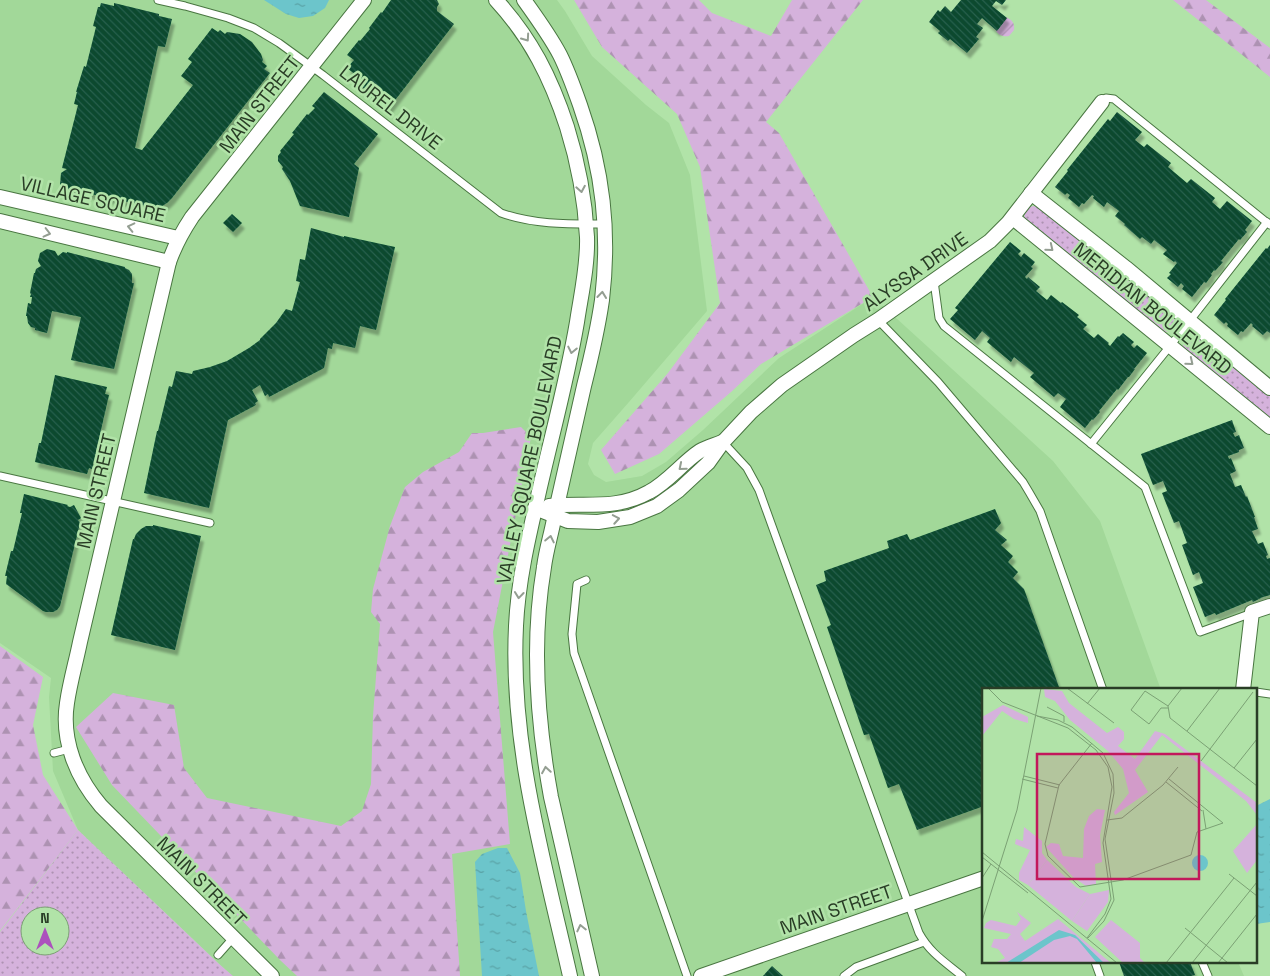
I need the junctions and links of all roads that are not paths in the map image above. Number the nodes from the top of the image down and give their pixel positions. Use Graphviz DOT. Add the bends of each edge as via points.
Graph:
graph roads {
  1 [pos="158,0"];
  2 [pos="364,0"];
  3 [pos="496,0"];
  4 [pos="524,0"];
  5 [pos="312,67"];
  6 [pos="1102,102"];
  7 [pos="1031,193"];
  8 [pos="0,197"];
  9 [pos="1013,218"];
  10 [pos="0,221"];
  11 [pos="585,224"];
  12 [pos="605,224"];
  13 [pos="1268,224"];
  14 [pos="178,238"];
  15 [pos="169,262"];
  16 [pos="934,280"];
  17 [pos="878,320"];
  18 [pos="1190,322"];
  19 [pos="1170,346"];
  20 [pos="1270,388"];
  21 [pos="1270,427"];
  22 [pos="722,442"];
  23 [pos="1091,444"];
  24 [pos="0,476"];
  25 [pos="113,502"];
  26 [pos="535,508"];
  27 [pos="556,511"];
  28 [pos="210,523"];
  29 [pos="586,580"];
  30 [pos="1270,606"];
  31 [pos="1252,612"];
  32 [pos="1102,688"];
  33 [pos="1243,688"];
  34 [pos="69,749"];
  35 [pos="54,753"];
  36 [pos="982,879"];
  37 [pos="908,904"];
  38 [pos="234,938"];
  39 [pos="924,942"];
  40 [pos="218,955"];
  41 [pos="1096,964"];
  42 [pos="1203,964"];
  43 [pos="272,976"];
  44 [pos="570,976"];
  45 [pos="592,976"];
  46 [pos="688,976"];
  47 [pos="701,976"];
  48 [pos="844,976"];
  49 [pos="962,976"];
  50 [pos="1100,976"];
  51 [pos="1208,976"];
  1 -- 5 [label="lane, LAUREL DRIVE" via="254,28"];
  2 -- 5 [label="street, MAIN STREET"];
  3 -- 11 [label="street, VALLEY SQUARE BOULEVARD, one-way" via="528,41 560,104 577,166"];
  4 -- 12 [label="street, VALLEY SQUARE BOULEVARD" via="560,54 575,90 596,159"];
  5 -- 11 [label="lane, LAUREL DRIVE" via="501,213 531,221"];
  5 -- 14 [label="street, MAIN STREET"];
  6 -- 7 [label="street, ALYSSA DRIVE"];
  6 -- 13 [label="lane" via="1106,98 1114,99"];
  7 -- 9 [label="street, ALYSSA DRIVE"];
  7 -- 18 [label="street, MERIDIAN BOULEVARD"];
  14 -- 8 [label="street, VILLAGE SQUARE, one-way"];
  9 -- 16 [label="street, ALYSSA DRIVE" via="990,241"];
  9 -- 19 [label="street, MERIDIAN BOULEVARD, one-way"];
  10 -- 15 [label="street, one-way"];
  11 -- 12 [label="lane, LAUREL DRIVE"];
  11 -- 26 [label="street, VALLEY SQUARE BOULEVARD, one-way" via="586,254 574,337"];
  27 -- 12 [label="street, VALLEY SQUARE BOULEVARD, one-way" via="601,303"];
  13 -- 18 [label="lane"];
  14 -- 15 [label="street, MAIN STREET"];
  15 -- 25 [label="street, MAIN STREET"];
  16 -- 17 [label="street, ALYSSA DRIVE"];
  16 -- 23 [label="lane" via="939,318 944,326"];
  17 -- 22 [label="street, ALYSSA DRIVE" via="782,385"];
  17 -- 32 [label="lane" via="938,382 1029,492 1040,511"];
  18 -- 19 [label="lane"];
  18 -- 20 [label="street, MERIDIAN BOULEVARD"];
  19 -- 21 [label="street, MERIDIAN BOULEVARD, one-way"];
  19 -- 23 [label="lane"];
  22 -- 27 [label="street, ALYSSA DRIVE" via="708,463 657,506 630,517 598,522 568,521"];
  22 -- 37 [label="lane" via="747,468 759,490"];
  23 -- 31 [label="lane" via="1145,487 1200,632"];
  24 -- 25 [label="lane"];
  25 -- 28 [label="lane"];
  25 -- 34 [label="street, MAIN STREET" via="67,704"];
  26 -- 27 [label="street, ALYSSA DRIVE"];
  26 -- 44 [label="street, VALLEY SQUARE BOULEVARD, one-way" via="524,557 517,618 516,694 529,794"];
  45 -- 27 [label="street, VALLEY SQUARE BOULEVARD, one-way" via="551,797 542,742 537,668 538,613"];
  29 -- 46 [label="lane" via="577,584 572,634 574,653"];
  30 -- 31 [label="street"];
  31 -- 33 [label="street"];
  34 -- 35 [label="lane"];
  34 -- 38 [label="street, MAIN STREET" via="90,794"];
  36 -- 37 [label="street, MAIN STREET"];
  37 -- 39 [label="lane"];
  37 -- 47 [label="street, MAIN STREET"];
  38 -- 40 [label="lane"];
  38 -- 43 [label="street, MAIN STREET"];
  39 -- 48 [label="lane" via="856,967"];
  39 -- 49 [label="lane"];
  41 -- 50 [label="lane"];
  42 -- 51 [label="lane"];
}
